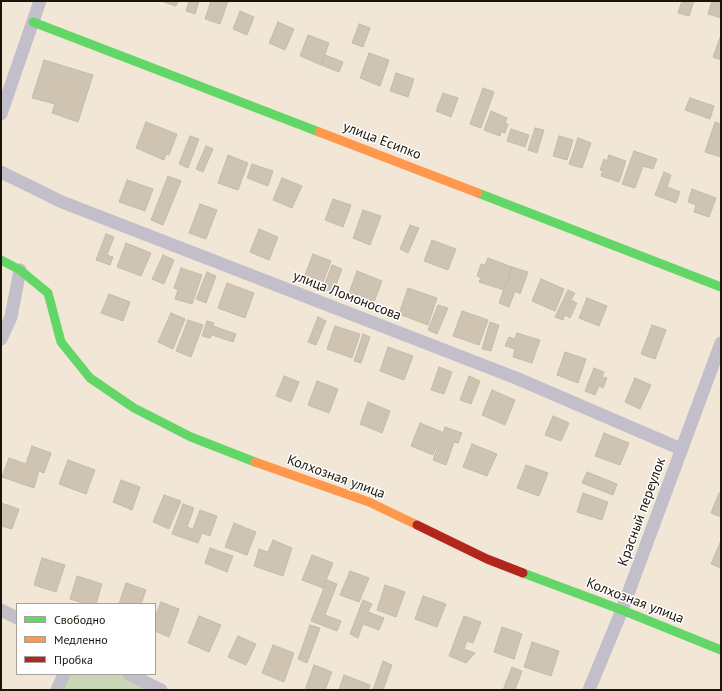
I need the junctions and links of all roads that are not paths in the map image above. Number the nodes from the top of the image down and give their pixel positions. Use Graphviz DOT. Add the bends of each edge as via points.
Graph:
graph roads {
  1 [pos="40,1"];
  2 [pos="33,22"];
  3 [pos="1,114"];
  4 [pos="1,172"];
  5 [pos="1,260"];
  6 [pos="20,270"];
  7 [pos="721,287"];
  8 [pos="1,339"];
  9 [pos="721,343"];
  10 [pos="682,449"];
  11 [pos="1,610"];
  12 [pos="622,610"];
  13 [pos="16,618"];
  14 [pos="721,650"];
  15 [pos="64,675"];
  16 [pos="131,675"];
  17 [pos="57,690"];
  18 [pos="161,690"];
  19 [pos="589,690"];
  1 -- 2 [label="street"];
  2 -- 3 [label="street"];
  2 -- 7 [label="street, улица Есипко"];
  4 -- 10 [label="street, улица Ломоносова" via="62,202 516,378"];
  5 -- 6 [label="street, Колхозная улица"];
  6 -- 8 [label="street" via="11,317"];
  6 -- 12 [label="street, Колхозная улица" via="48,293 61,342 75,360 90,378 134,408 191,437 248,460 369,502 487,559"];
  9 -- 10 [label="street, Красный переулок"];
  10 -- 12 [label="street, Красный переулок"];
  11 -- 13 [label="street"];
  12 -- 14 [label="street, Колхозная улица"];
  12 -- 19 [label="street, Красный переулок"];
  15 -- 17 [label="street"];
  16 -- 18 [label="street"];
}
